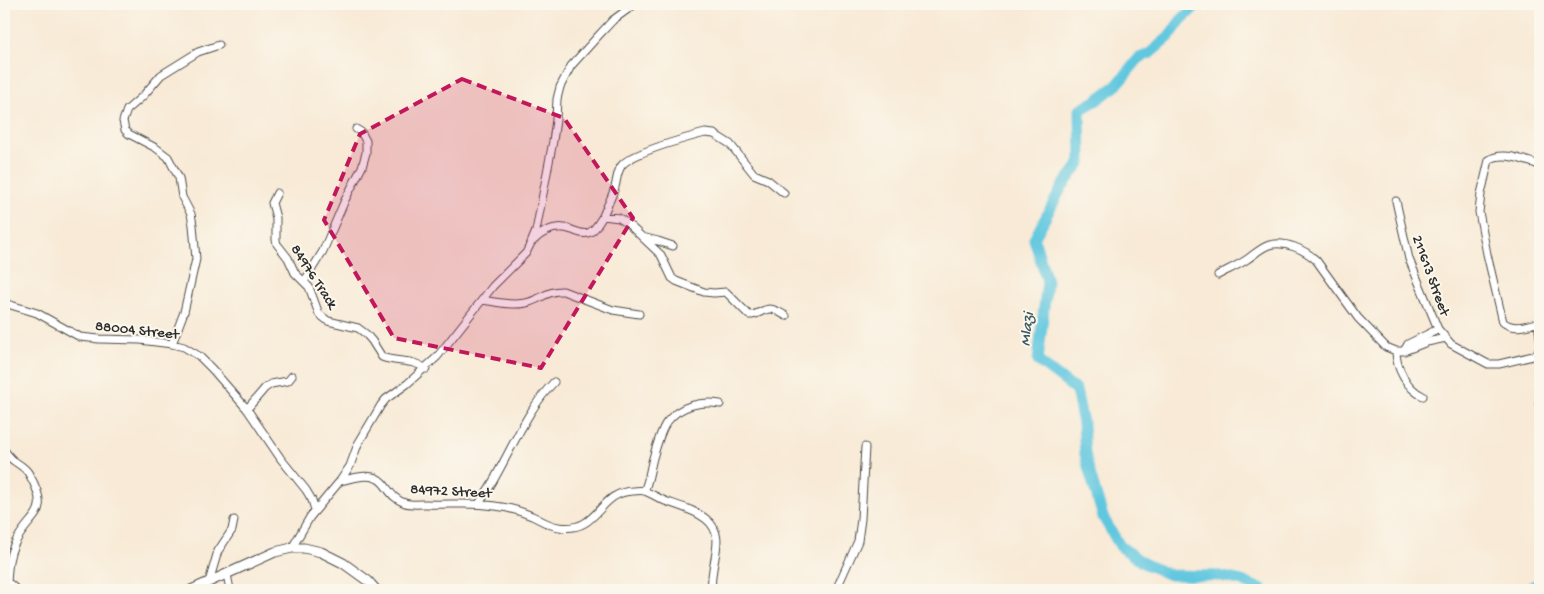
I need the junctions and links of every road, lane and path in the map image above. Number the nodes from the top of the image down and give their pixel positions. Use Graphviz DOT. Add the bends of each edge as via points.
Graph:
graph roads {
  1 [pos="635,4"];
  2 [pos="219,45"];
  3 [pos="356,129"];
  4 [pos="1540,165"];
  5 [pos="277,193"];
  6 [pos="784,193"];
  7 [pos="1396,201"];
  8 [pos="603,216"];
  9 [pos="642,238"];
  10 [pos="532,243"];
  11 [pos="673,246"];
  12 [pos="1218,275"];
  13 [pos="304,282"];
  14 [pos="482,300"];
  15 [pos="4,303"];
  16 [pos="639,314"];
  17 [pos="786,316"];
  18 [pos="1539,322"];
  19 [pos="1438,329"];
  20 [pos="1446,338"];
  21 [pos="1540,338"];
  22 [pos="172,344"];
  23 [pos="1540,346"];
  24 [pos="1396,351"];
  25 [pos="1404,351"];
  26 [pos="426,369"];
  27 [pos="292,376"];
  28 [pos="554,382"];
  29 [pos="1423,396"];
  30 [pos="720,404"];
  31 [pos="247,409"];
  32 [pos="865,447"];
  33 [pos="4,450"];
  34 [pos="340,481"];
  35 [pos="644,492"];
  36 [pos="479,504"];
  37 [pos="315,510"];
  38 [pos="234,520"];
  39 [pos="292,548"];
  40 [pos="227,574"];
  41 [pos="6,580"];
  42 [pos="209,582"];
  43 [pos="17,590"];
  44 [pos="191,590"];
  45 [pos="230,590"];
  46 [pos="376,590"];
  47 [pos="712,590"];
  48 [pos="836,590"];
  1 -- 10 [label="street" via="599,35 571,66 562,83"];
  2 -- 22 [label="street" via="198,52 161,75 128,110 123,121 129,134 168,157 179,178 182,197 194,225 196,259 184,312"];
  3 -- 13 [label="street" via="366,142 362,167 323,251"];
  4 -- 18 [label="street" via="1502,155 1489,160 1479,212 1503,322 1518,327"];
  5 -- 13 [label="street, 84976 Track" via="272,203 277,244"];
  6 -- 8 [label="street" via="754,174 730,144 714,134 704,133 648,150 623,164"];
  7 -- 19 [label="street, 211613 Street" via="1409,259"];
  8 -- 9 [label="street" via="612,216 627,223"];
  8 -- 10 [label="street" via="588,233 550,229"];
  9 -- 11 [label="street"];
  9 -- 17 [label="street" via="658,251 672,278 681,284 708,293 726,292 750,315 771,309"];
  10 -- 14 [label="street" via="518,263"];
  12 -- 24 [label="street" via="1270,245 1302,250 1316,260 1358,318 1386,348"];
  13 -- 26 [label="street, 84976 Track" via="324,318 358,328 382,357 413,362"];
  14 -- 16 [label="street" via="518,304 558,291 612,310"];
  14 -- 26 [label="street"];
  15 -- 22 [label="street, 88004 Street" via="37,313 80,337"];
  18 -- 21 [label="street"];
  19 -- 20 [label="street, 211613 Street"];
  19 -- 25 [label="street" via="1408,344"];
  20 -- 23 [label="street, 211613 Street" via="1488,364 1533,356"];
  20 -- 25 [label="street"];
  22 -- 31 [label="street, 88004 Street" via="199,356"];
  24 -- 25 [label="street"];
  24 -- 29 [label="street" via="1397,362 1409,385"];
  26 -- 34 [label="street" via="386,399"];
  27 -- 31 [label="street" via="288,382 265,388"];
  28 -- 36 [label="street" via="526,419"];
  30 -- 35 [label="street" via="695,403 667,422"];
  31 -- 37 [label="street, 88004 Street" via="306,490"];
  32 -- 48 [label="street" via="858,541"];
  33 -- 41 [label="street" via="28,473 40,504 36,515 13,546"];
  34 -- 36 [label="street, 84972 Street" via="376,478 391,495 407,503"];
  34 -- 37 [label="street"];
  35 -- 36 [label="street, 84972 Street" via="621,492 603,505 590,521 571,528 558,527 510,509"];
  35 -- 47 [label="street" via="696,513 715,528 718,539 711,575"];
  37 -- 39 [label="street"];
  38 -- 42 [label="street" via="232,530 218,550"];
  39 -- 40 [label="street" via="275,552"];
  39 -- 46 [label="street" via="321,552 355,572"];
  40 -- 42 [label="street"];
  40 -- 45 [label="street"];
  41 -- 43 [label="street"];
  42 -- 44 [label="street"];
}
